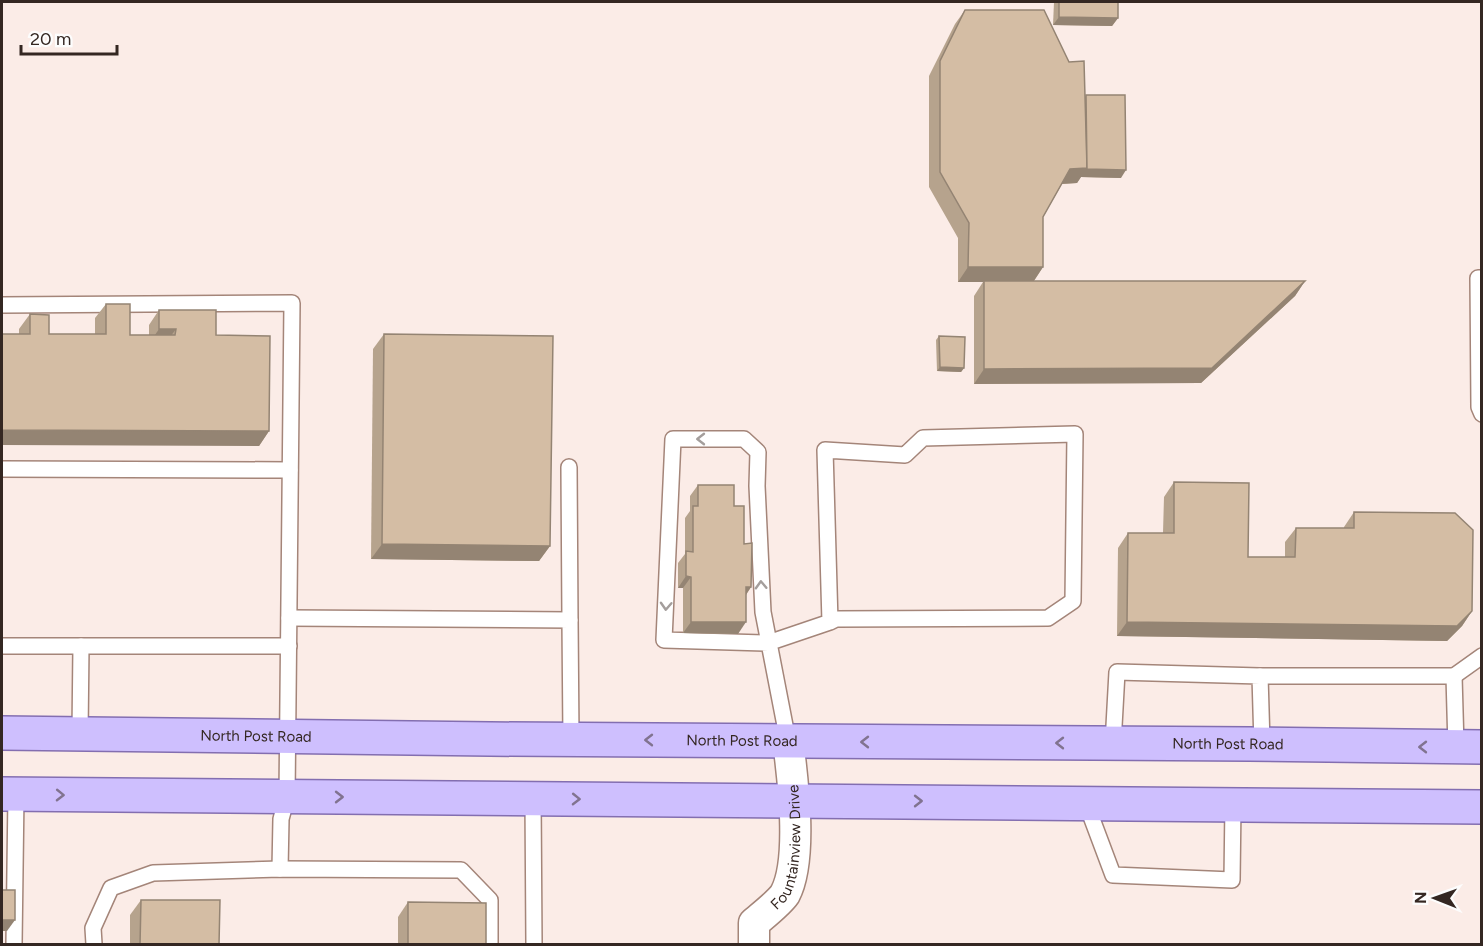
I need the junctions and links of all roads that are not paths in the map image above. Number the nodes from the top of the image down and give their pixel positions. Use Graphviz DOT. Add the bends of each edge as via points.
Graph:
graph roads {
  1 [pos="1482,278"];
  2 [pos="2,305"];
  3 [pos="1482,414"];
  4 [pos="569,467"];
  5 [pos="2,470"];
  6 [pos="290,470"];
  7 [pos="289,618"];
  8 [pos="570,620"];
  9 [pos="830,622"];
  10 [pos="768,643"];
  11 [pos="2,646"];
  12 [pos="81,646"];
  13 [pos="289,646"];
  14 [pos="1482,656"];
  15 [pos="1260,676"];
  16 [pos="1454,676"];
  17 [pos="2,733"];
  18 [pos="80,733"];
  19 [pos="288,735"];
  20 [pos="571,740"];
  21 [pos="788,741"];
  22 [pos="1113,744"];
  23 [pos="1262,744"];
  24 [pos="1469,747"];
  25 [pos="9,794"];
  26 [pos="287,796"];
  27 [pos="533,798"];
  28 [pos="795,801"];
  29 [pos="1086,803"];
  30 [pos="1233,804"];
  31 [pos="1482,807"];
  32 [pos="280,869"];
  33 [pos="14,945"];
  34 [pos="94,945"];
  35 [pos="490,945"];
  36 [pos="534,945"];
  37 [pos="754,945"];
  1 -- 3 [label="lane" via="1478,278"];
  2 -- 6 [label="lane" via="292,303"];
  4 -- 8 [label="lane"];
  5 -- 6 [label="lane"];
  6 -- 7 [label="lane"];
  7 -- 8 [label="lane"];
  7 -- 13 [label="lane"];
  8 -- 20 [label="lane"];
  9 -- 9 [label="lane" via="1048,618 1073,601 1075,434 923,438 905,455 825,450"];
  9 -- 10 [label="lane"];
  10 -- 10 [label="lane, one-way" via="763,612 758,452 744,439 674,439 664,640"];
  10 -- 21 [label="lane"];
  11 -- 12 [label="lane"];
  12 -- 13 [label="lane"];
  12 -- 18 [label="lane"];
  13 -- 19 [label="lane"];
  14 -- 16 [label="lane"];
  15 -- 16 [label="lane"];
  15 -- 22 [label="lane" via="1117,672"];
  15 -- 23 [label="lane"];
  16 -- 24 [label="lane"];
  17 -- 18 [label="main road, North Post Road"];
  18 -- 19 [label="main road, North Post Road"];
  19 -- 20 [label="main road, North Post Road"];
  19 -- 26 [label="lane"];
  21 -- 20 [label="main road, North Post Road, one-way"];
  22 -- 21 [label="main road, North Post Road, one-way"];
  21 -- 28 [label="street, Fountainview Drive"];
  22 -- 23 [label="main road, North Post Road"];
  24 -- 23 [label="main road, North Post Road, one-way"];
  25 -- 26 [label="main road, one-way"];
  25 -- 33 [label="lane"];
  26 -- 27 [label="main road, one-way"];
  26 -- 32 [label="lane" via="281,819"];
  27 -- 28 [label="main road, one-way"];
  27 -- 36 [label="lane"];
  28 -- 29 [label="main road, one-way"];
  28 -- 37 [label="street, Fountainview Drive" via="794,863 784,895 754,923"];
  29 -- 30 [label="main road"];
  29 -- 30 [label="lane" via="1113,875 1232,880"];
  30 -- 31 [label="main road"];
  32 -- 34 [label="lane" via="153,873 111,888 93,928"];
  32 -- 35 [label="lane" via="461,870 490,900"];
}
